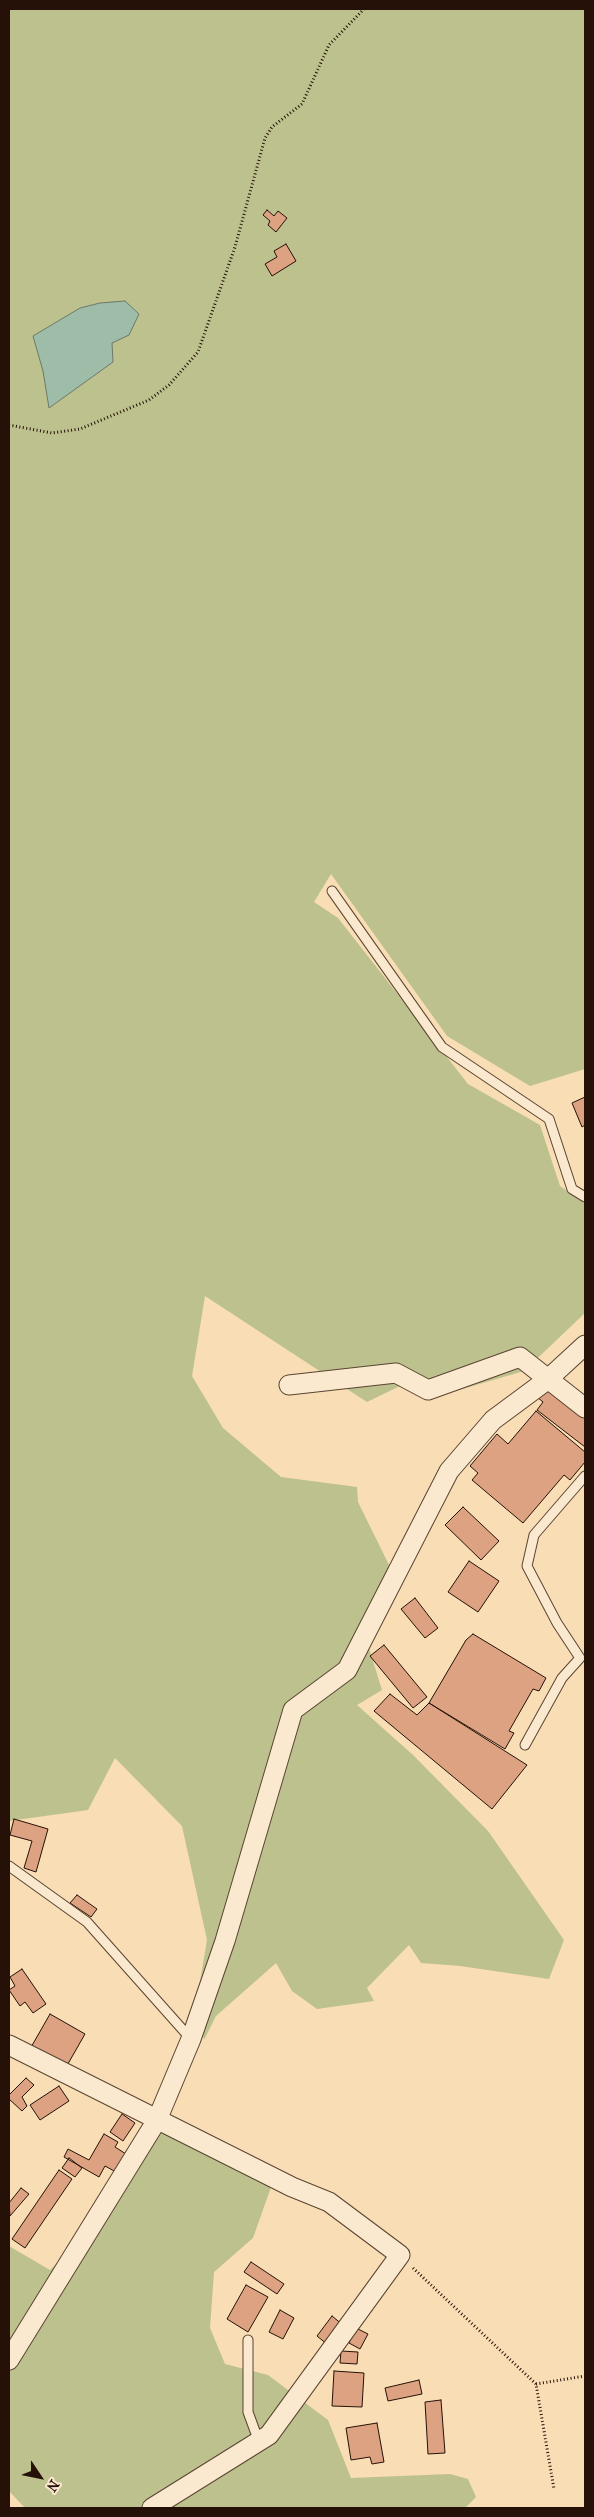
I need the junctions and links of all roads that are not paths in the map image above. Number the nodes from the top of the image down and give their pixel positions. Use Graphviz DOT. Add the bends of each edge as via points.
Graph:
graph roads {
  1 [pos="332,891"];
  2 [pos="585,1197"];
  3 [pos="585,1345"];
  4 [pos="546,1380"];
  5 [pos="289,1384"];
  6 [pos="585,1408"];
  7 [pos="585,1476"];
  8 [pos="525,1745"];
  9 [pos="9,1866"];
  10 [pos="191,2039"];
  11 [pos="9,2045"];
  12 [pos="157,2120"];
  13 [pos="248,2340"];
  14 [pos="9,2360"];
  15 [pos="259,2442"];
  16 [pos="152,2508"];
  1 -- 2 [label="lane" via="442,1046 549,1119 572,1189"];
  3 -- 4 [label="street"];
  4 -- 5 [label="street" via="520,1357 428,1390 396,1373"];
  4 -- 6 [label="street"];
  4 -- 10 [label="street" via="493,1420 449,1471 347,1670 293,1710 225,1941"];
  7 -- 8 [label="lane" via="534,1535 527,1566 580,1658 562,1678"];
  9 -- 10 [label="lane" via="87,1922"];
  10 -- 12 [label="street"];
  11 -- 12 [label="street"];
  12 -- 14 [label="street"];
  12 -- 15 [label="street" via="329,2202 400,2255 269,2435"];
  13 -- 15 [label="lane" via="248,2412"];
  15 -- 16 [label="street"];
}
